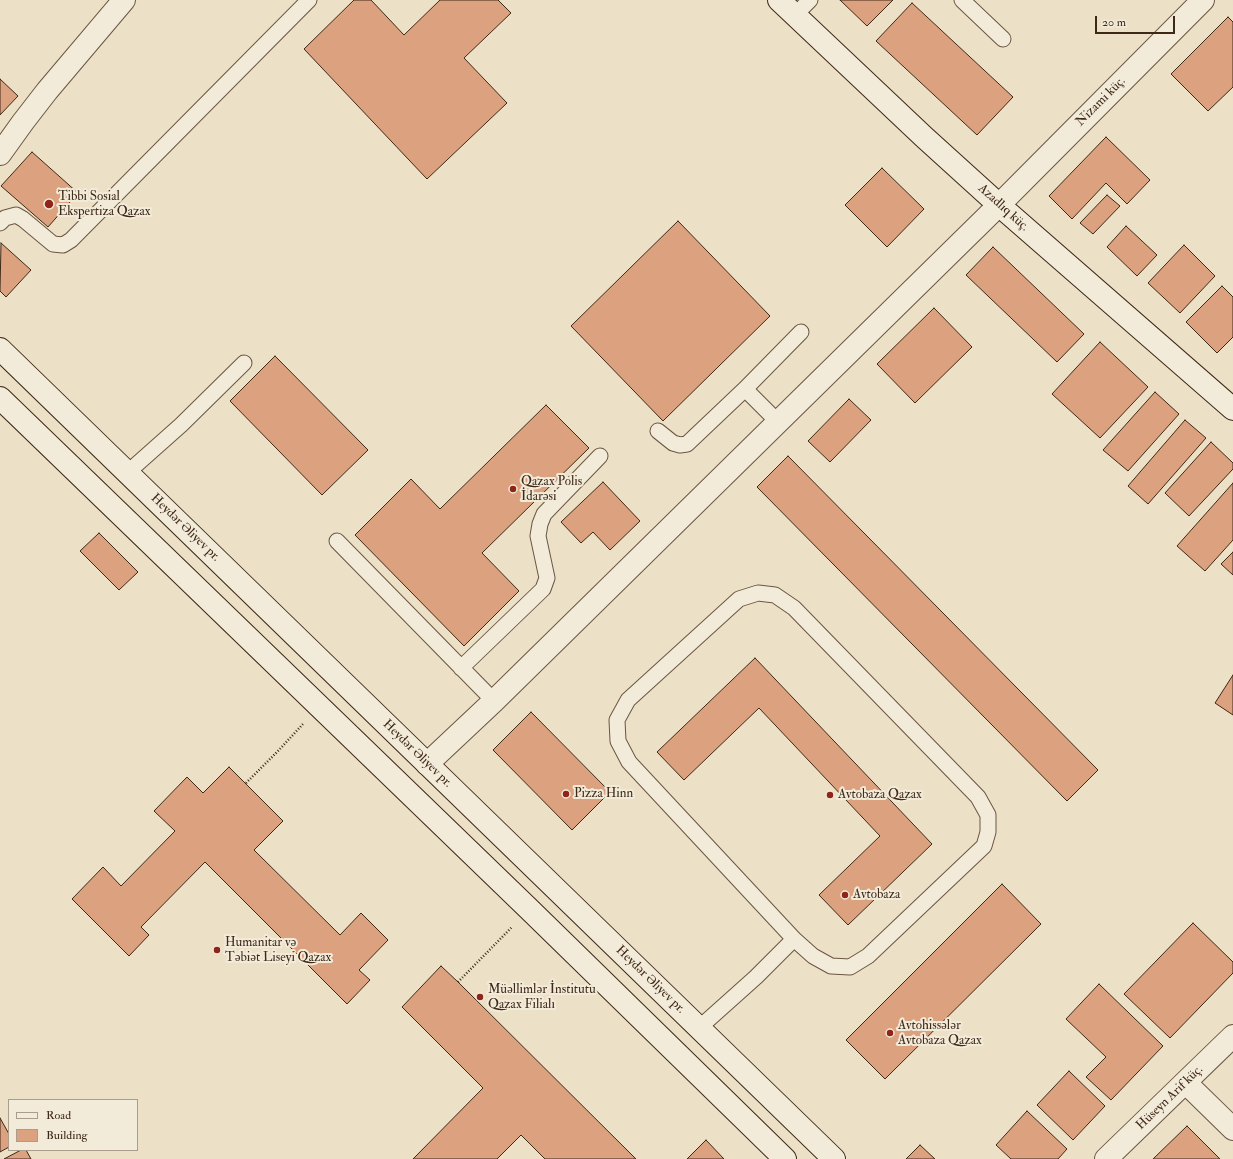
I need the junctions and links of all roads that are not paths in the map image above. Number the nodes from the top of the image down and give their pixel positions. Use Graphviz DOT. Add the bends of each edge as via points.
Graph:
graph roads {
  1 [pos="124,0"];
  2 [pos="309,0"];
  3 [pos="779,0"];
  4 [pos="962,0"];
  5 [pos="1203,0"];
  6 [pos="802,8"];
  7 [pos="1003,39"];
  8 [pos="0,154"];
  9 [pos="1000,205"];
  10 [pos="0,223"];
  11 [pos="801,332"];
  12 [pos="0,349"];
  13 [pos="244,363"];
  14 [pos="745,389"];
  15 [pos="0,398"];
  16 [pos="1233,409"];
  17 [pos="778,422"];
  18 [pos="658,431"];
  19 [pos="600,456"];
  20 [pos="127,473"];
  21 [pos="336,541"];
  22 [pos="461,668"];
  23 [pos="494,701"];
  24 [pos="427,764"];
  25 [pos="794,939"];
  26 [pos="699,1028"];
  27 [pos="1233,1036"];
  28 [pos="677,1053"];
  29 [pos="1186,1083"];
  30 [pos="1233,1129"];
  31 [pos="785,1159"];
  32 [pos="834,1159"];
  33 [pos="1106,1159"];
  1 -- 8 [label="main road" via="47,91"];
  2 -- 10 [label="lane" via="71,240 63,245 53,244 16,215 5,218"];
  3 -- 6 [label="main road, Azadlıq küç."];
  4 -- 7 [label="lane"];
  5 -- 9 [label="main road, Nizami küç."];
  6 -- 9 [label="main road, Azadlıq küç." via="924,137"];
  9 -- 16 [label="main road, Azadlıq küç."];
  9 -- 17 [label="main road, Nizami küç."];
  11 -- 14 [label="lane"];
  12 -- 20 [label="main road, Heydər Əliyev pr."];
  13 -- 20 [label="lane" via="181,425"];
  14 -- 17 [label="lane"];
  14 -- 18 [label="lane" via="687,444 673,443"];
  15 -- 28 [label="main road"];
  17 -- 23 [label="main road, Nizami küç."];
  19 -- 22 [label="lane" via="544,514 538,536 548,578 543,589"];
  20 -- 24 [label="main road, Heydər Əliyev pr."];
  21 -- 22 [label="lane"];
  22 -- 23 [label="lane"];
  23 -- 24 [label="main road, Nizami küç."];
  24 -- 26 [label="main road, Heydər Əliyev pr."];
  25 -- 25 [label="lane" via="629,762 618,741 617,720 628,700 739,599 758,593 775,595 794,608 978,797 988,815 988,832 984,846 868,956 850,967 831,966 813,956"];
  25 -- 26 [label="lane"];
  26 -- 28 [label="main road"];
  26 -- 32 [label="main road, Heydər Əliyev pr."];
  27 -- 29 [label="main road, Hüseyn Arif küç."];
  28 -- 31 [label="main road"];
  29 -- 30 [label="main road"];
  29 -- 33 [label="main road, Hüseyn Arif küç."];
}
